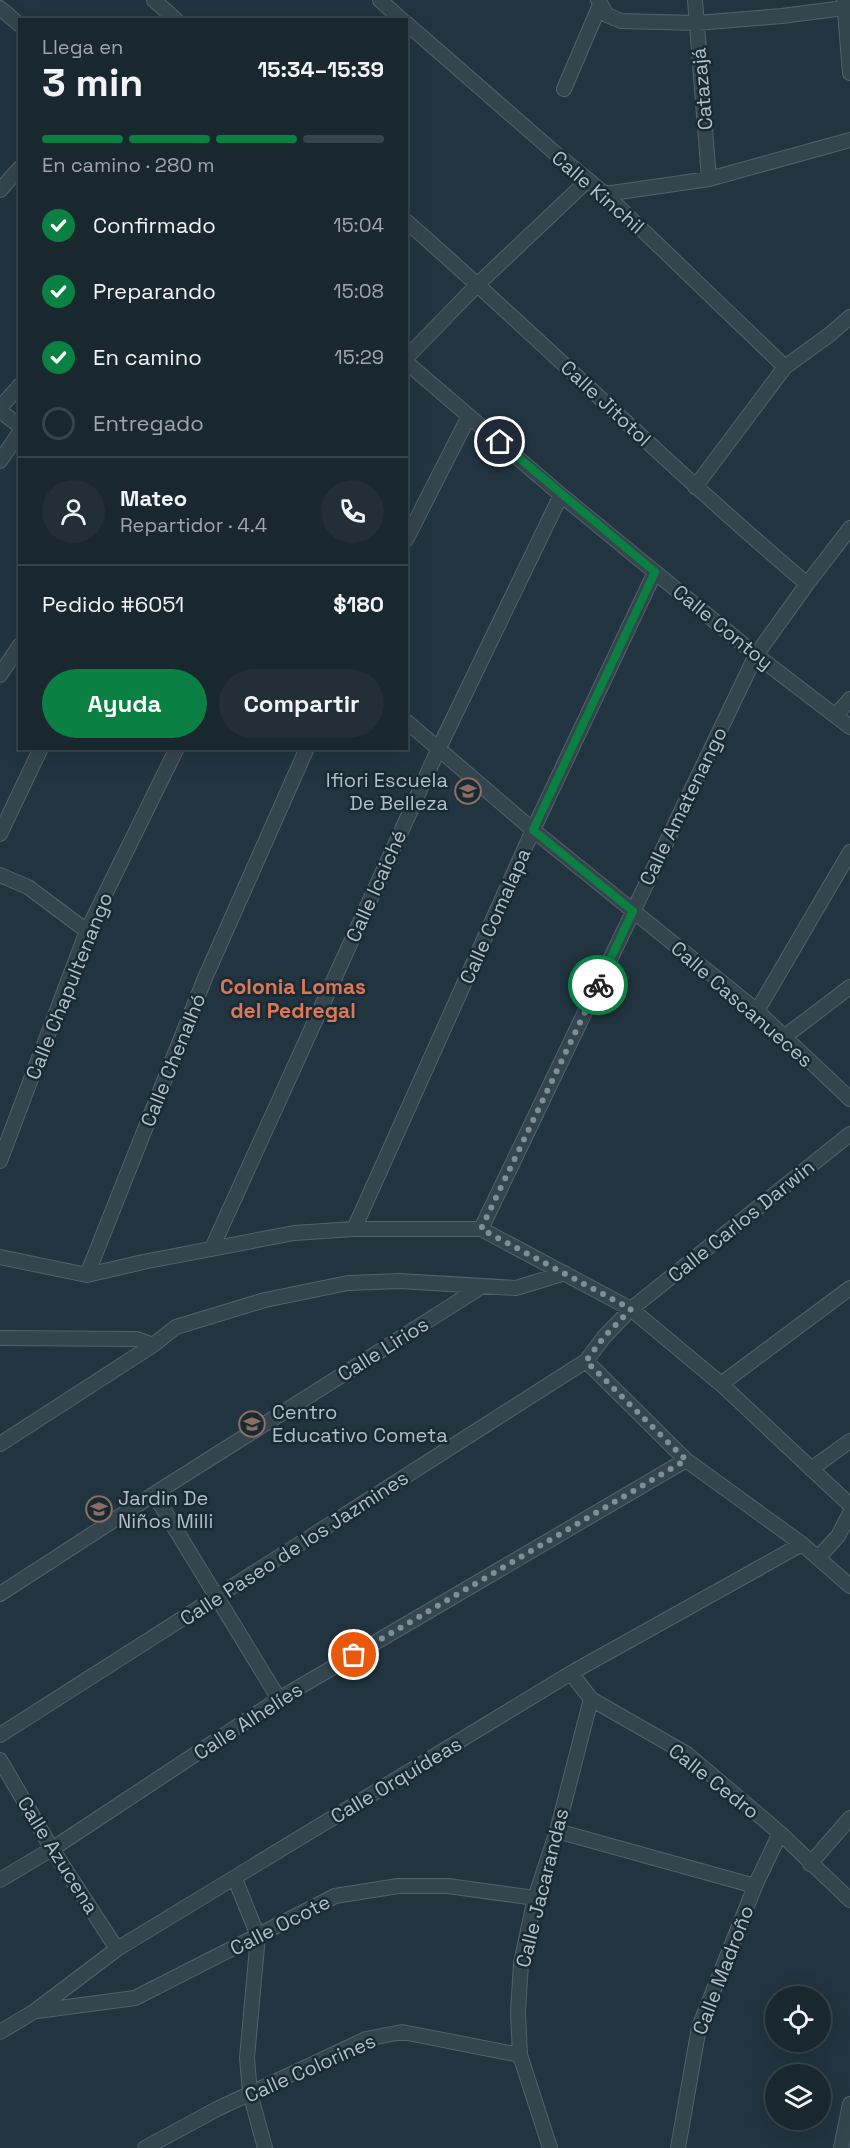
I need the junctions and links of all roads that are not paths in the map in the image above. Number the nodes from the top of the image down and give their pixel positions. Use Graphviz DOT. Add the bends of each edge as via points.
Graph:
graph roads {
  1 [pos="154,0"];
  2 [pos="380,0"];
  3 [pos="695,0"];
  4 [pos="599,2"];
  5 [pos="846,6"];
  6 [pos="0,8"];
  7 [pos="174,18"];
  8 [pos="400,18"];
  9 [pos="697,23"];
  10 [pos="18,24"];
  11 [pos="408,25"];
  12 [pos="850,73"];
  13 [pos="564,89"];
  14 [pos="850,140"];
  15 [pos="18,170"];
  16 [pos="709,179"];
  17 [pos="587,181"];
  18 [pos="0,190"];
  19 [pos="604,194"];
  20 [pos="408,223"];
  21 [pos="478,284"];
  22 [pos="850,317"];
  23 [pos="408,358"];
  24 [pos="408,362"];
  25 [pos="785,367"];
  26 [pos="18,388"];
  27 [pos="0,409"];
  28 [pos="469,416"];
  29 [pos="18,424"];
  30 [pos="18,435"];
  31 [pos="0,461"];
  32 [pos="695,487"];
  33 [pos="561,495"];
  34 [pos="850,528"];
  35 [pos="408,536"];
  36 [pos="655,572"];
  37 [pos="807,584"];
  38 [pos="18,648"];
  39 [pos="756,655"];
  40 [pos="0,675"];
  41 [pos="850,699"];
  42 [pos="836,715"];
  43 [pos="408,723"];
  44 [pos="850,727"];
  45 [pos="439,748"];
  46 [pos="40,750"];
  47 [pos="176,750"];
  48 [pos="306,750"];
  49 [pos="533,830"];
  50 [pos="0,834"];
  51 [pos="850,852"];
  52 [pos="0,875"];
  53 [pos="633,911"];
  54 [pos="87,931"];
  55 [pos="850,987"];
  56 [pos="757,1011"];
  57 [pos="784,1037"];
  58 [pos="850,1099"];
  59 [pos="850,1134"];
  60 [pos="0,1161"];
  61 [pos="354,1229"];
  62 [pos="481,1229"];
  63 [pos="212,1248"];
  64 [pos="0,1257"];
  65 [pos="565,1273"];
  66 [pos="87,1275"];
  67 [pos="481,1287"];
  68 [pos="850,1288"];
  69 [pos="631,1309"];
  70 [pos="0,1338"];
  71 [pos="153,1345"];
  72 [pos="586,1361"];
  73 [pos="721,1384"];
  74 [pos="850,1441"];
  75 [pos="0,1444"];
  76 [pos="686,1460"];
  77 [pos="811,1469"];
  78 [pos="154,1494"];
  79 [pos="850,1505"];
  80 [pos="850,1513"];
  81 [pos="802,1544"];
  82 [pos="818,1558"];
  83 [pos="850,1586"];
  84 [pos="0,1594"];
  85 [pos="217,1598"];
  86 [pos="571,1673"];
  87 [pos="279,1699"];
  88 [pos="591,1699"];
  89 [pos="0,1735"];
  90 [pos="0,1760"];
  91 [pos="850,1818"];
  92 [pos="557,1831"];
  93 [pos="780,1833"];
  94 [pos="52,1849"];
  95 [pos="810,1864"];
  96 [pos="234,1879"];
  97 [pos="0,1880"];
  98 [pos="755,1886"];
  99 [pos="536,1898"];
  100 [pos="850,1900"];
  101 [pos="258,1936"];
  102 [pos="117,1949"];
  103 [pos="35,2011"];
  104 [pos="0,2032"];
  105 [pos="520,2055"];
  106 [pos="250,2093"];
  107 [pos="850,2104"];
  108 [pos="145,2148"];
  109 [pos="264,2148"];
  110 [pos="550,2148"];
  111 [pos="678,2148"];
  112 [pos="840,2148"];
  1 -- 7 [label="street"];
  2 -- 8 [label="street"];
  3 -- 9 [label="street, Catazajá"];
  4 -- 9 [label="street" via="607,15 621,21"];
  4 -- 13 [label="street"];
  5 -- 9 [label="street"];
  5 -- 12 [label="street"];
  6 -- 10 [label="street"];
  9 -- 16 [label="street, Catazajá"];
  11 -- 17 [label="street, Calle Kinchil"];
  14 -- 16 [label="street"];
  15 -- 18 [label="street"];
  16 -- 19 [label="street"];
  17 -- 19 [label="street, Calle Kinchil"];
  17 -- 21 [label="street"];
  19 -- 25 [label="street, Calle Kinchil"];
  20 -- 21 [label="street, Calle Jitotol"];
  21 -- 23 [label="street"];
  21 -- 32 [label="street, Calle Jitotol"];
  22 -- 25 [label="street"];
  24 -- 28 [label="street, Calle Contoy"];
  25 -- 32 [label="street"];
  26 -- 27 [label="street"];
  27 -- 29 [label="street"];
  28 -- 33 [label="street, Calle Contoy"];
  28 -- 35 [label="street"];
  30 -- 31 [label="street"];
  32 -- 37 [label="street, Calle Jitotol"];
  33 -- 36 [label="street, Calle Contoy"];
  33 -- 45 [label="street, Calle Icaiché"];
  34 -- 37 [label="street, Calle Amatenango"];
  36 -- 39 [label="street, Calle Contoy"];
  36 -- 49 [label="street, Calle Comalapa"];
  37 -- 39 [label="street, Calle Amatenango"];
  38 -- 40 [label="street"];
  39 -- 42 [label="street, Calle Contoy"];
  39 -- 53 [label="street, Calle Amatenango"];
  41 -- 42 [label="street"];
  42 -- 44 [label="street, Calle Contoy"];
  43 -- 45 [label="street, Calle Cascanueces"];
  45 -- 49 [label="street, Calle Cascanueces"];
  45 -- 63 [label="street, Calle Icaiché"];
  46 -- 50 [label="street"];
  47 -- 54 [label="street, Calle Chapultenango"];
  48 -- 66 [label="street, Calle Chenalhó" via="205,978"];
  49 -- 53 [label="street, Calle Cascanueces"];
  49 -- 61 [label="street, Calle Comalapa"];
  51 -- 56 [label="street"];
  52 -- 54 [label="street" via="28,887"];
  53 -- 56 [label="street, Calle Cascanueces"];
  53 -- 62 [label="street, Calle Amatenango"];
  54 -- 60 [label="street, Calle Chapultenango"];
  55 -- 57 [label="street"];
  56 -- 57 [label="street, Calle Cascanueces"];
  57 -- 58 [label="street, Calle Cascanueces"];
  59 -- 69 [label="street, Calle Carlos Darwin"];
  61 -- 62 [label="street"];
  61 -- 63 [label="street" via="294,1233"];
  62 -- 65 [label="street"];
  63 -- 66 [label="street"];
  64 -- 66 [label="street"];
  65 -- 67 [label="street" via="516,1288"];
  65 -- 69 [label="street"];
  67 -- 71 [label="street" via="400,1281 348,1283 265,1300 176,1327"];
  67 -- 78 [label="street, Calle Lirios"];
  68 -- 73 [label="street"];
  69 -- 72 [label="street, Calle Carlos Darwin"];
  69 -- 73 [label="street"];
  70 -- 71 [label="street" via="137,1339"];
  71 -- 75 [label="street"];
  72 -- 76 [label="street"];
  72 -- 85 [label="street, Calle Paseo de los Jazmines"];
  73 -- 77 [label="street"];
  74 -- 77 [label="street"];
  76 -- 81 [label="street"];
  76 -- 87 [label="street, Calle Alhelíes"];
  77 -- 79 [label="street"];
  78 -- 84 [label="street, Calle Lirios"];
  78 -- 85 [label="street"];
  80 -- 82 [label="street" via="838,1536"];
  81 -- 82 [label="street"];
  81 -- 86 [label="street, Calle Orquídeas"];
  82 -- 83 [label="street"];
  85 -- 87 [label="street"];
  85 -- 89 [label="street, Calle Paseo de los Jazmines"];
  86 -- 88 [label="street, Calle Cedro"];
  86 -- 96 [label="street, Calle Orquídeas"];
  87 -- 94 [label="street, Calle Alhelíes"];
  88 -- 92 [label="street, Calle Jacarandas"];
  88 -- 93 [label="street, Calle Cedro" via="687,1754"];
  90 -- 94 [label="street, Calle Azucena"];
  91 -- 95 [label="street"];
  92 -- 98 [label="street"];
  92 -- 99 [label="street, Calle Jacarandas"];
  93 -- 95 [label="street, Calle Cedro"];
  93 -- 98 [label="street, Calle Madroño"];
  94 -- 97 [label="street, Calle Alhelíes"];
  94 -- 102 [label="street, Calle Azucena"];
  95 -- 100 [label="street, Calle Cedro"];
  96 -- 101 [label="street"];
  96 -- 102 [label="street, Calle Orquídeas"];
  98 -- 111 [label="street, Calle Madroño" via="699,2026"];
  99 -- 101 [label="street, Calle Ocote" via="448,1886 398,1886 335,1896"];
  99 -- 105 [label="street, Calle Jacarandas" via="521,1963"];
  101 -- 103 [label="street, Calle Ocote" via="135,1998"];
  101 -- 106 [label="street" via="248,2058"];
  102 -- 103 [label="street, Calle Orquídeas"];
  103 -- 104 [label="street, Calle Orquídeas"];
  105 -- 106 [label="street, Calle Colorines" via="402,2032 366,2038"];
  105 -- 110 [label="street, Calle Jacarandas"];
  106 -- 108 [label="street, Calle Colorines"];
  106 -- 109 [label="street"];
  107 -- 112 [label="street"];
}
